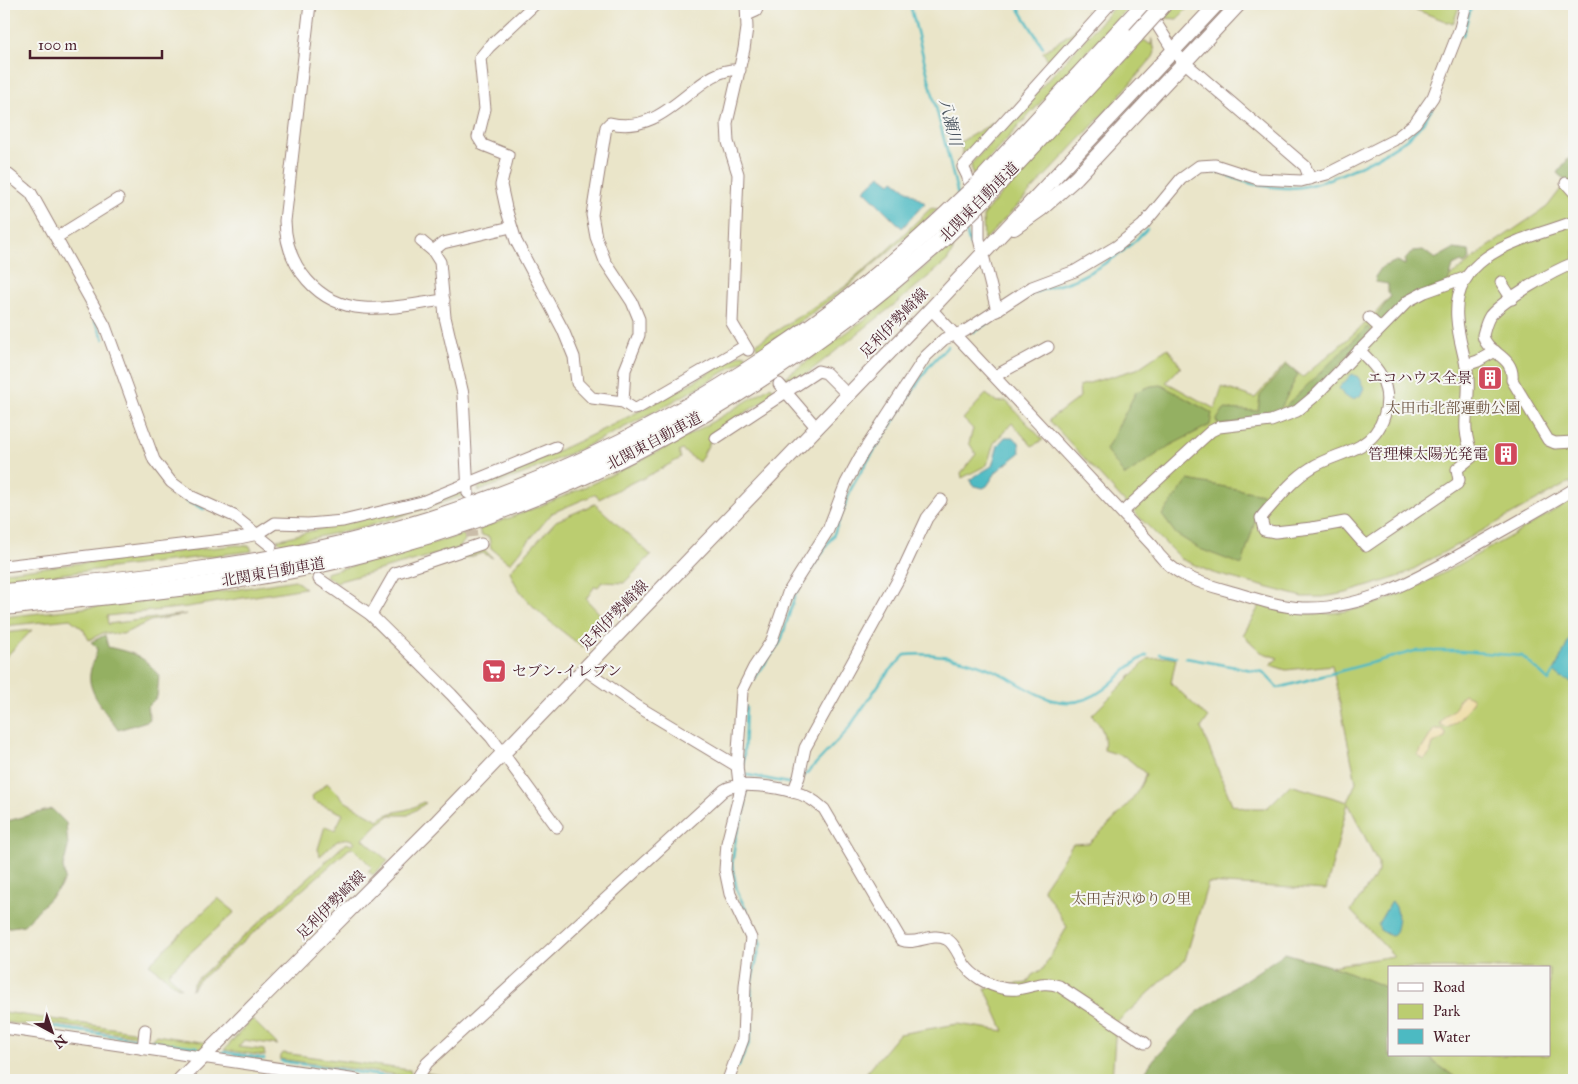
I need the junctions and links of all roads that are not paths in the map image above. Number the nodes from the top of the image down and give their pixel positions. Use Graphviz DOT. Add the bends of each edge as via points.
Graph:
graph roads {
  1 [pos="310,4"];
  2 [pos="535,4"];
  3 [pos="759,4"];
  4 [pos="1110,4"];
  5 [pos="1144,4"];
  6 [pos="1164,4"];
  7 [pos="1217,4"];
  8 [pos="1239,4"];
  9 [pos="1466,4"];
  10 [pos="747,9"];
  11 [pos="1173,50"];
  12 [pos="1184,62"];
  13 [pos="740,70"];
  14 [pos="4,171"];
  15 [pos="1310,179"];
  16 [pos="1566,183"];
  17 [pos="1574,192"];
  18 [pos="118,199"];
  19 [pos="1574,222"];
  20 [pos="511,226"];
  21 [pos="943,228"];
  22 [pos="57,237"];
  23 [pos="421,241"];
  24 [pos="433,251"];
  25 [pos="982,253"];
  26 [pos="1574,263"];
  27 [pos="1467,277"];
  28 [pos="1502,282"];
  29 [pos="1512,299"];
  30 [pos="444,300"];
  31 [pos="931,309"];
  32 [pos="997,311"];
  33 [pos="1370,318"];
  34 [pos="1380,328"];
  35 [pos="954,333"];
  36 [pos="1048,347"];
  37 [pos="1359,350"];
  38 [pos="1495,350"];
  39 [pos="1466,365"];
  40 [pos="994,376"];
  41 [pos="783,389"];
  42 [pos="848,394"];
  43 [pos="623,402"];
  44 [pos="816,427"];
  45 [pos="716,438"];
  46 [pos="1574,442"];
  47 [pos="556,447"];
  48 [pos="468,489"];
  49 [pos="1574,489"];
  50 [pos="942,500"];
  51 [pos="1127,508"];
  52 [pos="258,534"];
  53 [pos="475,543"];
  54 [pos="271,546"];
  55 [pos="4,566"];
  56 [pos="319,579"];
  57 [pos="4,592"];
  58 [pos="4,607"];
  59 [pos="371,615"];
  60 [pos="584,669"];
  61 [pos="502,752"];
  62 [pos="737,766"];
  63 [pos="739,785"];
  64 [pos="793,792"];
  65 [pos="557,827"];
  66 [pos="4,1028"];
  67 [pos="145,1030"];
  68 [pos="1145,1043"];
  69 [pos="143,1049"];
  70 [pos="202,1057"];
  71 [pos="180,1080"];
  72 [pos="357,1080"];
  73 [pos="416,1080"];
  74 [pos="728,1080"];
  1 -- 30 [label="street" via="285,221 291,256 313,287 339,303 372,308"];
  2 -- 20 [label="street" via="489,47 479,62 485,109 478,141 508,154 502,185"];
  3 -- 10 [label="street" via="756,11"];
  4 -- 25 [label="street" via="963,167 979,215"];
  5 -- 11 [label="street"];
  5 -- 21 [label="highway, 北関東自動車道, bridge" via="978,184"];
  6 -- 21 [label="highway, 北関東自動車道, bridge" via="984,199"];
  7 -- 11 [label="main road, 足利伊勢崎線"];
  8 -- 12 [label="main road, 足利伊勢崎線"];
  9 -- 15 [label="street" via="1437,88 1415,123 1386,145"];
  10 -- 13 [label="street" via="748,28"];
  11 -- 12 [label="street"];
  11 -- 25 [label="main road, 足利伊勢崎線"];
  12 -- 15 [label="street" via="1305,166"];
  12 -- 25 [label="main road, 足利伊勢崎線" via="1060,194"];
  13 -- 43 [label="street" via="726,123 738,174 732,323 746,348 638,408"];
  13 -- 43 [label="street" via="705,81 673,107 638,124 610,123 606,127 593,224 605,261 632,302 640,327 625,370"];
  14 -- 22 [label="street" via="31,193"];
  15 -- 32 [label="street" via="1271,181 1247,177 1215,165 1199,166 1181,179 1143,225 1117,246 1075,271 1032,287"];
  16 -- 17 [label="street"];
  18 -- 22 [label="street"];
  19 -- 27 [label="street" via="1498,249 1482,259"];
  20 -- 24 [label="street" via="443,242"];
  20 -- 43 [label="street" via="536,282 563,330 574,357 576,378 581,388 592,398"];
  21 -- 57 [label="highway, 北関東自動車道" via="752,368 637,435 516,489 393,530 290,554 200,570"];
  21 -- 58 [label="highway, 北関東自動車道" via="848,319 738,395 612,464 523,503 415,540 305,567 203,585"];
  22 -- 52 [label="street" via="105,326 154,460 161,471 190,496 234,516"];
  23 -- 24 [label="street"];
  24 -- 30 [label="street" via="440,262"];
  25 -- 31 [label="main road, 足利伊勢崎線"];
  25 -- 32 [label="street"];
  26 -- 29 [label="street"];
  27 -- 34 [label="street" via="1416,296"];
  27 -- 39 [label="street" via="1457,309"];
  28 -- 29 [label="street"];
  29 -- 38 [label="street" via="1487,322 1484,339"];
  30 -- 48 [label="street" via="448,335 463,394"];
  31 -- 35 [label="street"];
  31 -- 42 [label="main road, 足利伊勢崎線"];
  32 -- 35 [label="street" via="965,331"];
  33 -- 34 [label="street"];
  34 -- 37 [label="street"];
  35 -- 40 [label="street"];
  35 -- 62 [label="street" via="925,357 860,457 828,530 788,593 772,640 742,691"];
  36 -- 40 [label="street"];
  37 -- 39 [label="street" via="1376,368 1386,388 1383,421 1361,446 1318,464 1298,478 1261,518 1264,530 1275,532 1345,522 1366,546 1457,484 1457,469 1473,456 1464,426 1468,402"];
  37 -- 51 [label="street" via="1297,411 1272,421 1219,427 1211,431"];
  38 -- 39 [label="street"];
  38 -- 46 [label="street" via="1506,360 1512,380 1548,440"];
  40 -- 49 [label="street" via="1153,546 1160,560 1209,586 1279,605 1326,607 1385,593 1417,579"];
  41 -- 42 [label="street" via="821,371"];
  41 -- 44 [label="street"];
  41 -- 45 [label="street"];
  42 -- 44 [label="main road, 足利伊勢崎線"];
  44 -- 60 [label="main road, 足利伊勢崎線"];
  47 -- 48 [label="street"];
  48 -- 52 [label="street" via="377,514 330,523 275,523"];
  50 -- 64 [label="street" via="927,518 899,578 805,748"];
  52 -- 54 [label="street"];
  52 -- 55 [label="street"];
  53 -- 59 [label="street" via="395,573"];
  56 -- 59 [label="street"];
  59 -- 61 [label="street" via="451,694"];
  60 -- 61 [label="main road, 足利伊勢崎線"];
  60 -- 62 [label="street" via="637,706"];
  61 -- 65 [label="street"];
  61 -- 70 [label="main road, 足利伊勢崎線" via="437,822"];
  62 -- 63 [label="street"];
  63 -- 64 [label="street"];
  63 -- 73 [label="street" via="724,790 427,1063"];
  63 -- 74 [label="street" via="739,799 726,844 725,870 730,894 752,946 746,978 743,1040"];
  64 -- 68 [label="street" via="824,808 901,940 909,943 936,936 949,940 968,969 996,986 1012,989 1044,982 1059,986"];
  66 -- 69 [label="street"];
  67 -- 69 [label="street"];
  69 -- 70 [label="street"];
  70 -- 71 [label="main road, 足利伊勢崎線"];
  70 -- 72 [label="street"];
}
